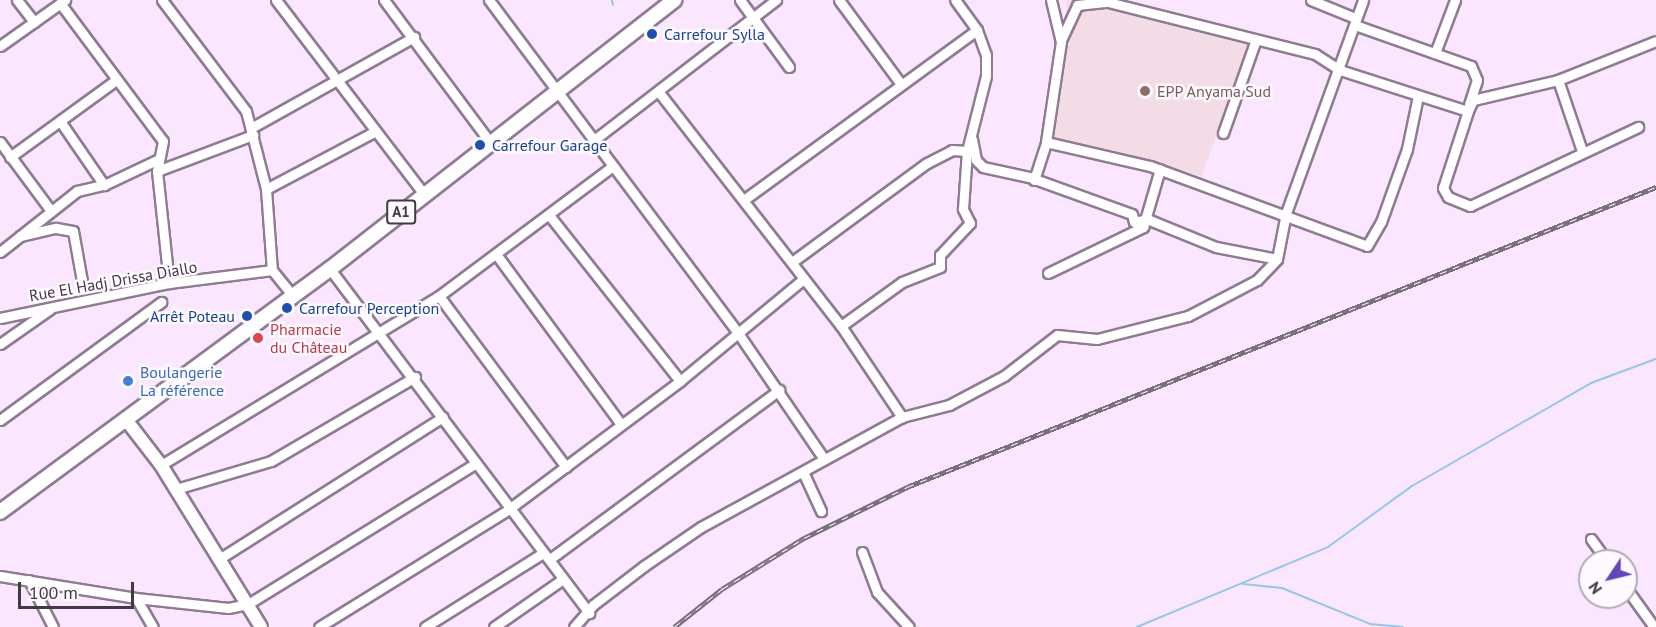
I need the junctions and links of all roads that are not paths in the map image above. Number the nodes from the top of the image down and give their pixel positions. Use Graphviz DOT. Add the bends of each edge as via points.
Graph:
graph roads {
  1 [pos="16,0"];
  2 [pos="162,0"];
  3 [pos="276,0"];
  4 [pos="384,0"];
  5 [pos="489,0"];
  6 [pos="674,0"];
  7 [pos="740,0"];
  8 [pos="776,0"];
  9 [pos="838,0"];
  10 [pos="955,0"];
  11 [pos="1051,0"];
  12 [pos="1311,0"];
  13 [pos="1363,0"];
  14 [pos="1455,0"];
  15 [pos="1105,1"];
  16 [pos="63,2"];
  17 [pos="752,18"];
  18 [pos="34,22"];
  19 [pos="1355,22"];
  20 [pos="976,30"];
  21 [pos="414,37"];
  22 [pos="1656,41"];
  23 [pos="1061,42"];
  24 [pos="1255,42"];
  25 [pos="0,46"];
  26 [pos="1435,53"];
  27 [pos="789,67"];
  28 [pos="1340,70"];
  29 [pos="116,80"];
  30 [pos="1558,80"];
  31 [pos="337,81"];
  32 [pos="901,84"];
  33 [pos="557,92"];
  34 [pos="657,92"];
  35 [pos="1418,96"];
  36 [pos="1467,111"];
  37 [pos="60,121"];
  38 [pos="1638,127"];
  39 [pos="252,131"];
  40 [pos="374,132"];
  41 [pos="1223,134"];
  42 [pos="971,137"];
  43 [pos="594,140"];
  44 [pos="0,142"];
  45 [pos="490,142"];
  46 [pos="1046,142"];
  47 [pos="967,151"];
  48 [pos="1582,151"];
  49 [pos="10,157"];
  50 [pos="157,160"];
  51 [pos="613,166"];
  52 [pos="1160,170"];
  53 [pos="157,171"];
  54 [pos="1034,180"];
  55 [pos="104,185"];
  56 [pos="266,189"];
  57 [pos="424,194"];
  58 [pos="745,199"];
  59 [pos="51,211"];
  60 [pos="1286,213"];
  61 [pos="549,215"];
  62 [pos="1147,219"];
  63 [pos="20,236"];
  64 [pos="0,252"];
  65 [pos="496,254"];
  66 [pos="1277,259"];
  67 [pos="792,262"];
  68 [pos="330,269"];
  69 [pos="272,270"];
  70 [pos="1048,273"];
  71 [pos="802,280"];
  72 [pos="82,281"];
  73 [pos="169,284"];
  74 [pos="292,295"];
  75 [pos="440,296"];
  76 [pos="161,302"];
  77 [pos="53,307"];
  78 [pos="2,314"];
  79 [pos="841,326"];
  80 [pos="381,333"];
  81 [pos="738,333"];
  82 [pos="0,344"];
  83 [pos="414,377"];
  84 [pos="680,381"];
  85 [pos="779,390"];
  86 [pos="443,417"];
  87 [pos="902,417"];
  88 [pos="0,420"];
  89 [pos="127,421"];
  90 [pos="621,424"];
  91 [pos="824,459"];
  92 [pos="476,463"];
  93 [pos="161,465"];
  94 [pos="566,467"];
  95 [pos="804,474"];
  96 [pos="176,489"];
  97 [pos="509,509"];
  98 [pos="821,511"];
  99 [pos="0,512"];
  100 [pos="1591,538"];
  101 [pos="1599,549"];
  102 [pos="862,552"];
  103 [pos="547,556"];
  104 [pos="219,559"];
  105 [pos="0,576"];
  106 [pos="563,579"];
  107 [pos="29,580"];
  108 [pos="136,598"];
  109 [pos="248,604"];
  110 [pos="1638,605"];
  111 [pos="589,613"];
  112 [pos="53,627"];
  113 [pos="153,627"];
  114 [pos="261,627"];
  115 [pos="319,627"];
  116 [pos="425,627"];
  117 [pos="494,627"];
  118 [pos="574,627"];
  119 [pos="909,627"];
  120 [pos="1654,627"];
  1 -- 18 [label="street"];
  2 -- 39 [label="street" via="246,111"];
  3 -- 31 [label="street"];
  4 -- 21 [label="street"];
  5 -- 33 [label="street"];
  6 -- 33 [label="main road, A1"];
  7 -- 17 [label="street"];
  8 -- 17 [label="street"];
  9 -- 32 [label="street"];
  10 -- 20 [label="street"];
  11 -- 23 [label="street"];
  12 -- 19 [label="street"];
  13 -- 19 [label="street"];
  14 -- 26 [label="street"];
  15 -- 23 [label="street" via="1077,5"];
  15 -- 24 [label="street"];
  16 -- 18 [label="street"];
  16 -- 29 [label="street"];
  17 -- 27 [label="street"];
  17 -- 34 [label="street"];
  18 -- 25 [label="street"];
  19 -- 26 [label="street"];
  19 -- 28 [label="street"];
  20 -- 32 [label="street"];
  20 -- 42 [label="street" via="983,44 986,76"];
  21 -- 31 [label="street"];
  21 -- 45 [label="street"];
  22 -- 30 [label="street"];
  23 -- 46 [label="street"];
  24 -- 28 [label="street" via="1315,54"];
  24 -- 41 [label="street"];
  26 -- 36 [label="street" via="1475,70 1476,86"];
  28 -- 35 [label="street"];
  28 -- 60 [label="street"];
  29 -- 37 [label="street"];
  29 -- 50 [label="street" via="163,141"];
  30 -- 36 [label="street" via="1473,100"];
  30 -- 48 [label="street"];
  31 -- 39 [label="street"];
  31 -- 40 [label="street"];
  32 -- 58 [label="street"];
  33 -- 43 [label="street"];
  33 -- 45 [label="main road, A1"];
  34 -- 43 [label="street"];
  34 -- 58 [label="street"];
  35 -- 36 [label="street"];
  35 -- 60 [label="street" via="1407,149 1371,244 1359,245"];
  36 -- 48 [label="street" via="1443,188 1448,197 1465,205 1495,196"];
  37 -- 49 [label="street"];
  37 -- 55 [label="street"];
  38 -- 48 [label="street"];
  39 -- 53 [label="street"];
  39 -- 56 [label="street"];
  40 -- 56 [label="street"];
  40 -- 57 [label="street"];
  42 -- 47 [label="street"];
  42 -- 54 [label="street" via="980,165"];
  43 -- 51 [label="street"];
  44 -- 49 [label="street"];
  45 -- 57 [label="main road, A1"];
  46 -- 52 [label="street"];
  46 -- 54 [label="street"];
  47 -- 67 [label="street" via="951,150 927,163"];
  47 -- 79 [label="street" via="963,209 970,223 940,255 940,267 902,282"];
  49 -- 59 [label="street"];
  50 -- 53 [label="street"];
  50 -- 55 [label="street"];
  51 -- 61 [label="street"];
  51 -- 81 [label="street"];
  52 -- 60 [label="street"];
  52 -- 62 [label="street"];
  53 -- 73 [label="street"];
  54 -- 62 [label="street" via="1132,214 1134,222"];
  55 -- 59 [label="street" via="77,191"];
  56 -- 69 [label="street"];
  57 -- 68 [label="main road, A1"];
  58 -- 67 [label="street"];
  59 -- 63 [label="street"];
  60 -- 66 [label="street"];
  61 -- 65 [label="street"];
  61 -- 84 [label="street"];
  62 -- 66 [label="street" via="1216,247"];
  62 -- 70 [label="street" via="1125,240 1087,252"];
  63 -- 64 [label="street"];
  63 -- 72 [label="street" via="56,228 73,231"];
  65 -- 75 [label="street"];
  65 -- 90 [label="street"];
  66 -- 87 [label="street" via="1257,280 1202,311 1097,339 1057,335 1004,376 949,405"];
  67 -- 71 [label="street"];
  68 -- 74 [label="main road, A1"];
  68 -- 80 [label="street"];
  69 -- 73 [label="street, Rue El Hadj Drissa Diallo"];
  69 -- 74 [label="street"];
  71 -- 79 [label="street"];
  71 -- 81 [label="street"];
  73 -- 77 [label="street, Rue El Hadj Drissa Diallo"];
  74 -- 89 [label="main road, A1"];
  75 -- 80 [label="street"];
  75 -- 94 [label="street"];
  76 -- 88 [label="street"];
  77 -- 78 [label="street, Rue El Hadj Drissa Diallo"];
  77 -- 82 [label="street"];
  79 -- 87 [label="street"];
  80 -- 83 [label="street"];
  80 -- 93 [label="street"];
  81 -- 84 [label="street"];
  81 -- 85 [label="street"];
  83 -- 86 [label="street"];
  83 -- 96 [label="street" via="271,461"];
  84 -- 90 [label="street"];
  85 -- 91 [label="street"];
  85 -- 103 [label="street"];
  86 -- 92 [label="street"];
  86 -- 104 [label="street"];
  87 -- 91 [label="street"];
  89 -- 93 [label="street"];
  89 -- 99 [label="main road, A1"];
  90 -- 94 [label="street"];
  91 -- 95 [label="street"];
  92 -- 97 [label="street"];
  92 -- 109 [label="street"];
  93 -- 96 [label="street"];
  94 -- 97 [label="street"];
  95 -- 98 [label="street"];
  95 -- 111 [label="street" via="772,486 701,527 644,566"];
  96 -- 104 [label="street"];
  97 -- 103 [label="street"];
  97 -- 115 [label="street"];
  100 -- 101 [label="street"];
  102 -- 119 [label="street" via="877,592"];
  103 -- 106 [label="street"];
  103 -- 116 [label="street"];
  104 -- 109 [label="street"];
  105 -- 107 [label="street"];
  106 -- 111 [label="street"];
  106 -- 117 [label="street"];
  107 -- 108 [label="street"];
  107 -- 112 [label="street"];
  108 -- 109 [label="street" via="228,608"];
  108 -- 113 [label="street"];
  109 -- 114 [label="street"];
  110 -- 120 [label="street"];
  111 -- 118 [label="street"];
}
